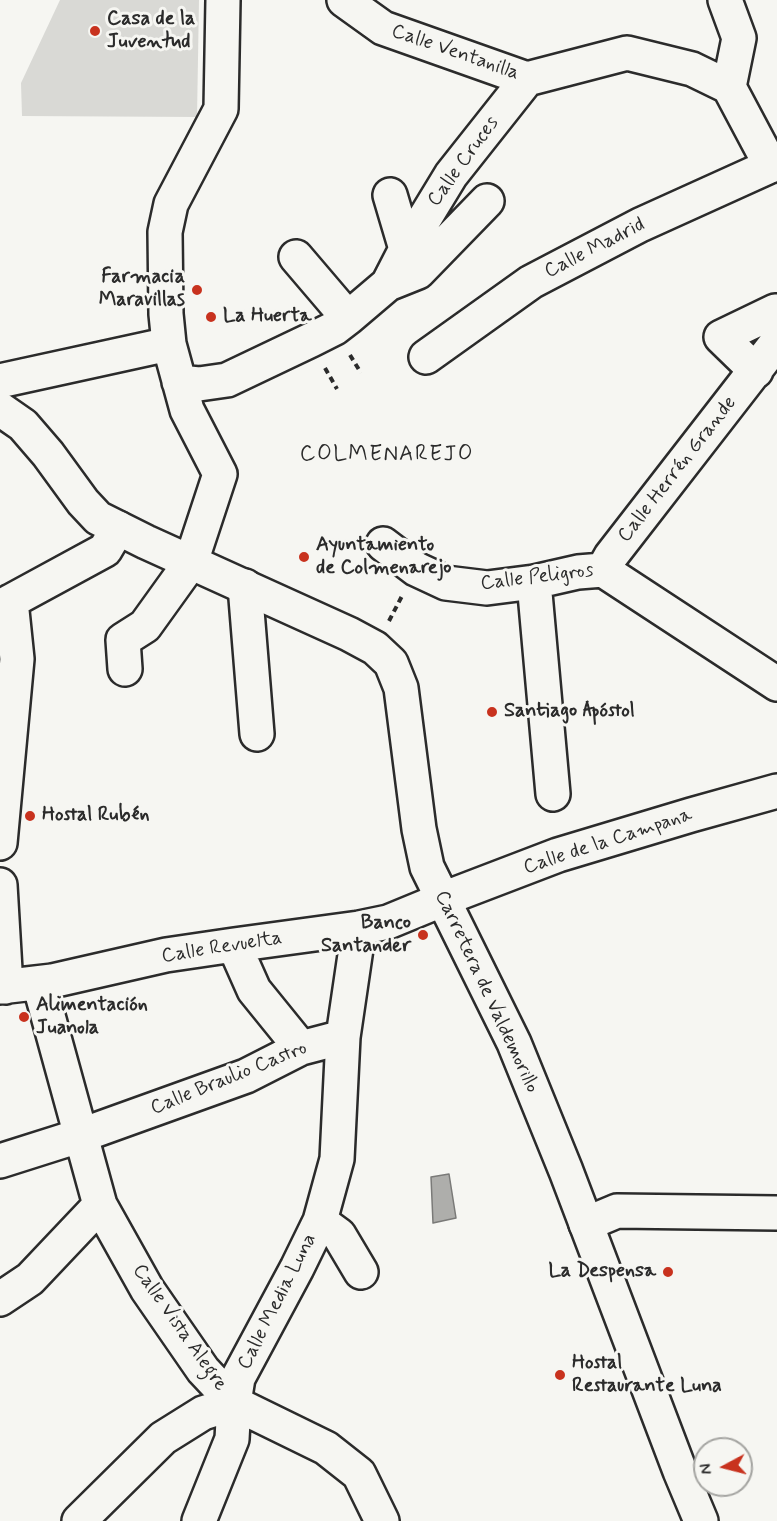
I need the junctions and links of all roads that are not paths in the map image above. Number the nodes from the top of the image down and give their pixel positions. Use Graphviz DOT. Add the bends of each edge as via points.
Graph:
graph roads {
  1 [pos="223,0"];
  2 [pos="344,0"];
  3 [pos="725,0"];
  4 [pos="527,79"];
  5 [pos="729,87"];
  6 [pos="774,164"];
  7 [pos="390,195"];
  8 [pos="487,201"];
  9 [pos="406,249"];
  10 [pos="296,257"];
  11 [pos="388,284"];
  12 [pos="777,314"];
  13 [pos="348,318"];
  14 [pos="777,342"];
  15 [pos="169,344"];
  16 [pos="426,357"];
  17 [pos="756,371"];
  18 [pos="15,378"];
  19 [pos="179,382"];
  20 [pos="12,417"];
  21 [pos="118,528"];
  22 [pos="382,544"];
  23 [pos="191,562"];
  24 [pos="603,570"];
  25 [pos="534,582"];
  26 [pos="245,586"];
  27 [pos="5,604"];
  28 [pos="125,669"];
  29 [pos="777,684"];
  30 [pos="257,734"];
  31 [pos="777,791"];
  32 [pos="553,794"];
  33 [pos="0,843"];
  34 [pos="0,885"];
  35 [pos="442,900"];
  36 [pos="359,928"];
  37 [pos="234,945"];
  38 [pos="39,983"];
  39 [pos="3,987"];
  40 [pos="343,1037"];
  41 [pos="301,1048"];
  42 [pos="82,1135"];
  43 [pos="0,1161"];
  44 [pos="100,1205"];
  45 [pos="777,1213"];
  46 [pos="320,1221"];
  47 [pos="586,1224"];
  48 [pos="361,1272"];
  49 [pos="0,1299"];
  50 [pos="234,1403"];
  51 [pos="79,1521"];
  52 [pos="199,1521"];
  53 [pos="382,1521"];
  54 [pos="701,1521"];
  1 -- 15 [label="street" via="221,109 171,204 165,232"];
  2 -- 4 [label="street, Calle Ventanilla" via="383,28"];
  3 -- 5 [label="street" via="739,38"];
  4 -- 5 [label="street, Calle Ventanilla" via="627,53 692,69"];
  4 -- 9 [label="street, Calle Cruces" via="451,175"];
  5 -- 6 [label="street"];
  6 -- 16 [label="street, Calle Madrid" via="640,225 531,282"];
  7 -- 9 [label="street"];
  8 -- 11 [label="street" via="418,272"];
  9 -- 11 [label="street, Calle Cruces"];
  10 -- 13 [label="street"];
  11 -- 13 [label="street, Calle Cruces"];
  12 -- 17 [label="street" via="775,311 721,337"];
  13 -- 19 [label="street, Calle Cruces" via="227,380"];
  14 -- 17 [label="street, Calle Herrén Grande"];
  15 -- 18 [label="street"];
  15 -- 19 [label="street"];
  17 -- 24 [label="street, Calle Herrén Grande"];
  18 -- 20 [label="street" via="25,400"];
  19 -- 23 [label="street" via="187,410 220,474"];
  20 -- 21 [label="street, Carretera de Valdemorillo" via="48,454 98,518"];
  21 -- 23 [label="street, Carretera de Valdemorillo"];
  21 -- 27 [label="street" via="105,550"];
  22 -- 25 [label="street, Calle Peligros" via="416,569 446,583 487,588"];
  23 -- 26 [label="street, Carretera de Valdemorillo"];
  23 -- 28 [label="street" via="145,626 123,640"];
  24 -- 25 [label="street, Calle Peligros"];
  24 -- 29 [label="street, Calle Peligros"];
  25 -- 32 [label="street"];
  26 -- 30 [label="street"];
  26 -- 35 [label="street, Carretera de Valdemorillo" via="349,634 375,648 391,663 401,688 419,829 428,867"];
  27 -- 33 [label="street" via="17,659"];
  31 -- 35 [label="street, Calle de la Campana" via="558,855"];
  34 -- 39 [label="street"];
  35 -- 36 [label="street, Calle Revuelta" via="388,922"];
  35 -- 47 [label="street, Carretera de Valdemorillo" via="514,1043"];
  36 -- 37 [label="street, Calle Revuelta"];
  36 -- 40 [label="street, Calle Media Luna"];
  37 -- 38 [label="street, Calle Revuelta" via="166,955"];
  37 -- 41 [label="street" via="254,990"];
  38 -- 39 [label="street, Calle Revuelta"];
  38 -- 42 [label="street, Calle Vista Alegre"];
  40 -- 41 [label="street, Calle Braulio Castro"];
  40 -- 46 [label="street, Calle Media Luna" via="337,1159"];
  41 -- 42 [label="street, Calle Braulio Castro" via="246,1076"];
  42 -- 43 [label="street"];
  42 -- 44 [label="street, Calle Vista Alegre"];
  44 -- 49 [label="street" via="30,1280"];
  44 -- 50 [label="street, Calle Vista Alegre" via="147,1289 203,1370"];
  45 -- 47 [label="street" via="617,1211"];
  46 -- 48 [label="street, Calle Media Luna" via="339,1235"];
  46 -- 50 [label="street, Calle Media Luna" via="238,1378"];
  47 -- 54 [label="street, Carretera de Valdemorillo"];
  50 -- 51 [label="street" via="203,1413 163,1438"];
  50 -- 52 [label="street, Calle Media Luna" via="232,1439"];
  50 -- 53 [label="street, Calle Vista Alegre" via="326,1448 359,1474"];
}
